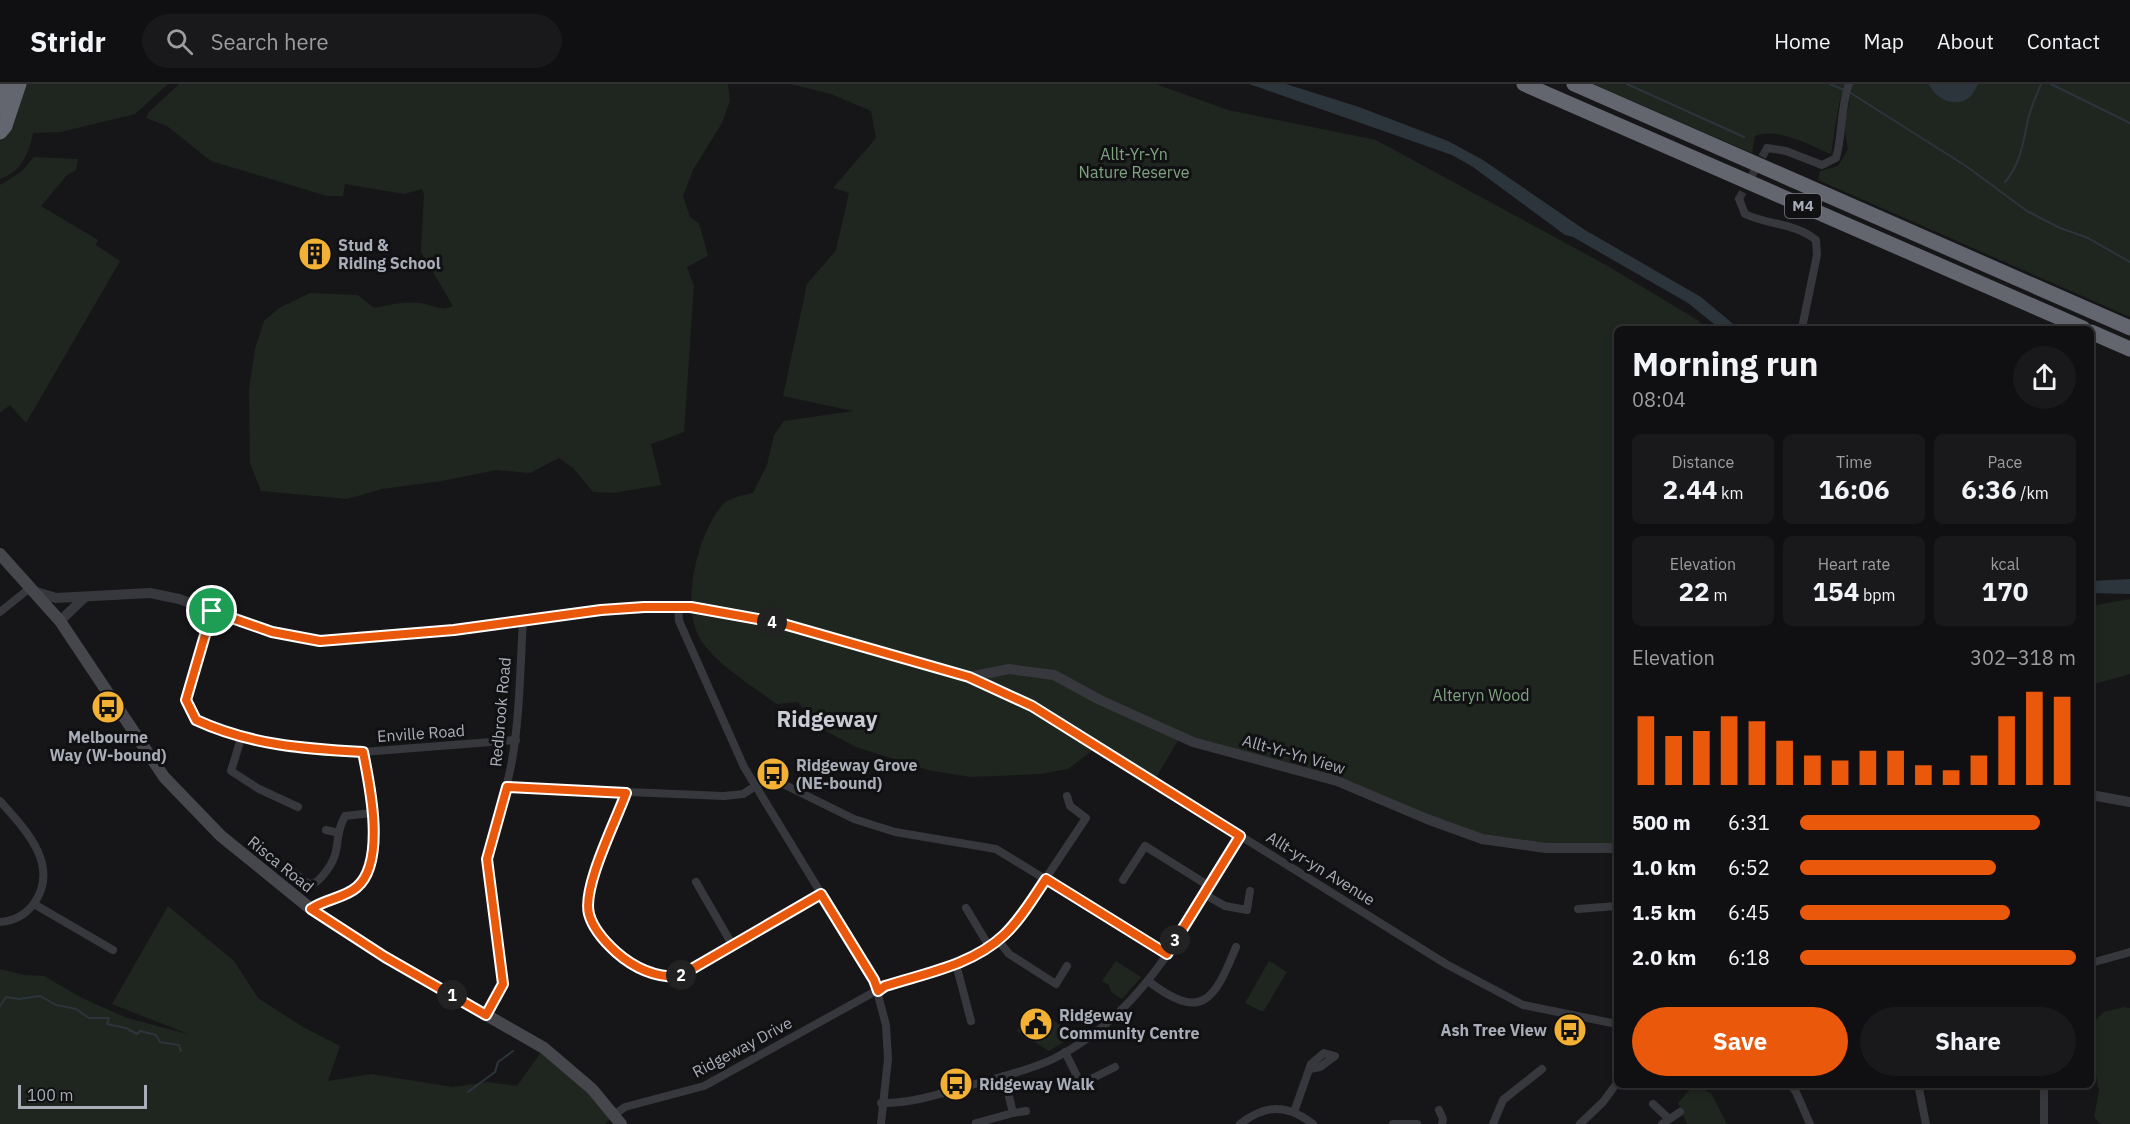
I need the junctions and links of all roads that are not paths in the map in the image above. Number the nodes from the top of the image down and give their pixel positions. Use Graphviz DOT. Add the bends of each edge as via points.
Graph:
graph roads {
  1 [pos="6,84"];
  2 [pos="19,84"];
  3 [pos="1524,84"];
  4 [pos="1574,84"];
  5 [pos="1848,85"];
  6 [pos="0,108"];
  7 [pos="0,132"];
  8 [pos="1767,148"];
  9 [pos="1739,199"];
  10 [pos="1802,326"];
  11 [pos="2077,326"];
  12 [pos="2130,328"];
  13 [pos="2094,333"];
  14 [pos="2130,349"];
  15 [pos="0,554"];
  16 [pos="32,589"];
  17 [pos="84,598"];
  18 [pos="678,607"];
  19 [pos="212,611"];
  20 [pos="0,612"];
  21 [pos="522,620"];
  22 [pos="60,621"];
  23 [pos="969,677"];
  24 [pos="242,735"];
  25 [pos="516,740"];
  26 [pos="363,752"];
  27 [pos="755,786"];
  28 [pos="507,787"];
  29 [pos="626,793"];
  30 [pos="1067,796"];
  31 [pos="2094,796"];
  32 [pos="0,801"];
  33 [pos="2130,802"];
  34 [pos="298,807"];
  35 [pos="372,813"];
  36 [pos="326,830"];
  37 [pos="339,833"];
  38 [pos="1240,836"];
  39 [pos="1614,848"];
  40 [pos="291,870"];
  41 [pos="1046,879"];
  42 [pos="1123,880"];
  43 [pos="696,882"];
  44 [pos="1209,886"];
  45 [pos="1250,891"];
  46 [pos="821,894"];
  47 [pos="1204,894"];
  48 [pos="34,904"];
  49 [pos="1614,906"];
  50 [pos="966,908"];
  51 [pos="311,909"];
  52 [pos="1578,909"];
  53 [pos="0,922"];
  54 [pos="998,940"];
  55 [pos="733,946"];
  56 [pos="990,946"];
  57 [pos="1236,947"];
  58 [pos="113,950"];
  59 [pos="2130,952"];
  60 [pos="1167,954"];
  61 [pos="2094,962"];
  62 [pos="956,964"];
  63 [pos="1067,966"];
  64 [pos="1148,981"];
  65 [pos="878,991"];
  66 [pos="486,1015"];
  67 [pos="971,1021"];
  68 [pos="1614,1024"];
  69 [pos="1065,1052"];
  70 [pos="1115,1067"];
  71 [pos="1542,1068"];
  72 [pos="1310,1069"];
  73 [pos="1004,1076"];
  74 [pos="1614,1087"];
  75 [pos="1793,1088"];
  76 [pos="1919,1088"];
  77 [pos="2044,1088"];
  78 [pos="881,1102"];
  79 [pos="1653,1104"];
  80 [pos="1439,1110"];
  81 [pos="1026,1111"];
  82 [pos="1294,1112"];
  83 [pos="1680,1112"];
  84 [pos="1013,1113"];
  85 [pos="618,1119"];
  86 [pos="1665,1121"];
  87 [pos="976,1123"];
  88 [pos="881,1124"];
  89 [pos="1240,1124"];
  90 [pos="1313,1124"];
  91 [pos="1393,1124"];
  92 [pos="1418,1124"];
  93 [pos="1442,1124"];
  94 [pos="1493,1124"];
  95 [pos="1580,1124"];
  96 [pos="1810,1124"];
  97 [pos="1926,1124"];
  98 [pos="2044,1124"];
  1 -- 6 [label="highway"];
  2 -- 7 [label="highway"];
  3 -- 11 [label="highway, M4"];
  4 -- 12 [label="highway, M4"];
  5 -- 8 [label="street" via="1836,158 1822,165"];
  9 -- 10 [label="street" via="1745,214 1798,229 1816,240 1817,255"];
  13 -- 14 [label="highway"];
  15 -- 16 [label="main road, Risca Road"];
  16 -- 17 [label="street" via="56,598"];
  16 -- 20 [label="street"];
  16 -- 22 [label="main road, Risca Road"];
  17 -- 19 [label="street" via="150,593"];
  17 -- 22 [label="street"];
  18 -- 21 [label="street" via="601,610"];
  18 -- 23 [label="street, Allt-yr-yn Avenue" via="780,623"];
  18 -- 27 [label="street" via="684,631"];
  19 -- 21 [label="street" via="272,632 320,641"];
  19 -- 24 [label="street, Enville Road" via="186,700 196,720"];
  21 -- 25 [label="street, Redbrook Road"];
  22 -- 51 [label="main road, Risca Road" via="137,739 186,803 220,836"];
  23 -- 38 [label="street, Allt-yr-yn Avenue" via="1032,706"];
  23 -- 39 [label="street, Allt-Yr-Yn View" via="1009,669 1054,675 1192,742 1337,781 1482,839 1546,848"];
  24 -- 26 [label="street, Enville Road" via="291,748"];
  24 -- 34 [label="street" via="231,771"];
  25 -- 26 [label="street, Enville Road"];
  25 -- 28 [label="street, Redbrook Road"];
  26 -- 35 [label="street"];
  27 -- 29 [label="street" via="743,794 724,796"];
  27 -- 41 [label="street" via="767,779 854,819 895,832 996,849"];
  27 -- 46 [label="street"];
  28 -- 29 [label="street"];
  28 -- 66 [label="street, Redbrook Road" via="487,859 503,984"];
  29 -- 55 [label="street" via="588,893 589,914 597,931 620,956 663,977 678,977"];
  30 -- 41 [label="street, Ridgeway Drive" via="1070,806 1086,818"];
  31 -- 33 [label="street"];
  32 -- 48 [label="street" via="39,853 44,877"];
  35 -- 37 [label="street" via="345,816"];
  35 -- 51 [label="street" via="373,855 367,875 357,887"];
  36 -- 37 [label="street"];
  37 -- 40 [label="street" via="336,857 318,881 308,884"];
  38 -- 44 [label="street"];
  38 -- 68 [label="street, Allt-yr-yn Avenue" via="1510,1000"];
  41 -- 54 [label="street, Ridgeway Drive" via="1018,920"];
  41 -- 60 [label="street"];
  42 -- 44 [label="street" via="1145,846"];
  43 -- 55 [label="street"];
  44 -- 47 [label="street"];
  45 -- 47 [label="street" via="1246,910 1225,906"];
  46 -- 55 [label="street"];
  46 -- 65 [label="street"];
  47 -- 60 [label="street"];
  48 -- 53 [label="street" via="20,918"];
  48 -- 58 [label="street"];
  49 -- 52 [label="street"];
  50 -- 56 [label="street"];
  51 -- 66 [label="main road, Risca Road"];
  54 -- 56 [label="street, Ridgeway Drive"];
  54 -- 63 [label="street" via="1008,954 1056,984"];
  56 -- 62 [label="street, Ridgeway Drive"];
  57 -- 64 [label="street" via="1216,990 1194,1004 1168,997"];
  59 -- 61 [label="street"];
  60 -- 64 [label="street"];
  62 -- 65 [label="street, Ridgeway Drive"];
  62 -- 67 [label="street"];
  64 -- 69 [label="street" via="1118,1016"];
  65 -- 78 [label="street" via="888,1059"];
  65 -- 85 [label="street, Ridgeway Drive" via="704,1086 626,1107"];
  66 -- 85 [label="main road, Risca Road" via="568,1066"];
  69 -- 70 [label="street" via="1081,1084"];
  69 -- 73 [label="street"];
  71 -- 94 [label="street" via="1503,1100"];
  72 -- 82 [label="street"];
  73 -- 78 [label="street" via="896,1103"];
  73 -- 84 [label="street"];
  74 -- 95 [label="street"];
  75 -- 96 [label="street"];
  76 -- 97 [label="street"];
  77 -- 98 [label="street"];
  78 -- 88 [label="street"];
  79 -- 86 [label="street"];
  80 -- 93 [label="street"];
  81 -- 84 [label="street"];
  82 -- 89 [label="street" via="1270,1108 1254,1113"];
  82 -- 90 [label="street"];
  83 -- 86 [label="street"];
  84 -- 87 [label="street"];
  91 -- 92 [label="street"];
}
